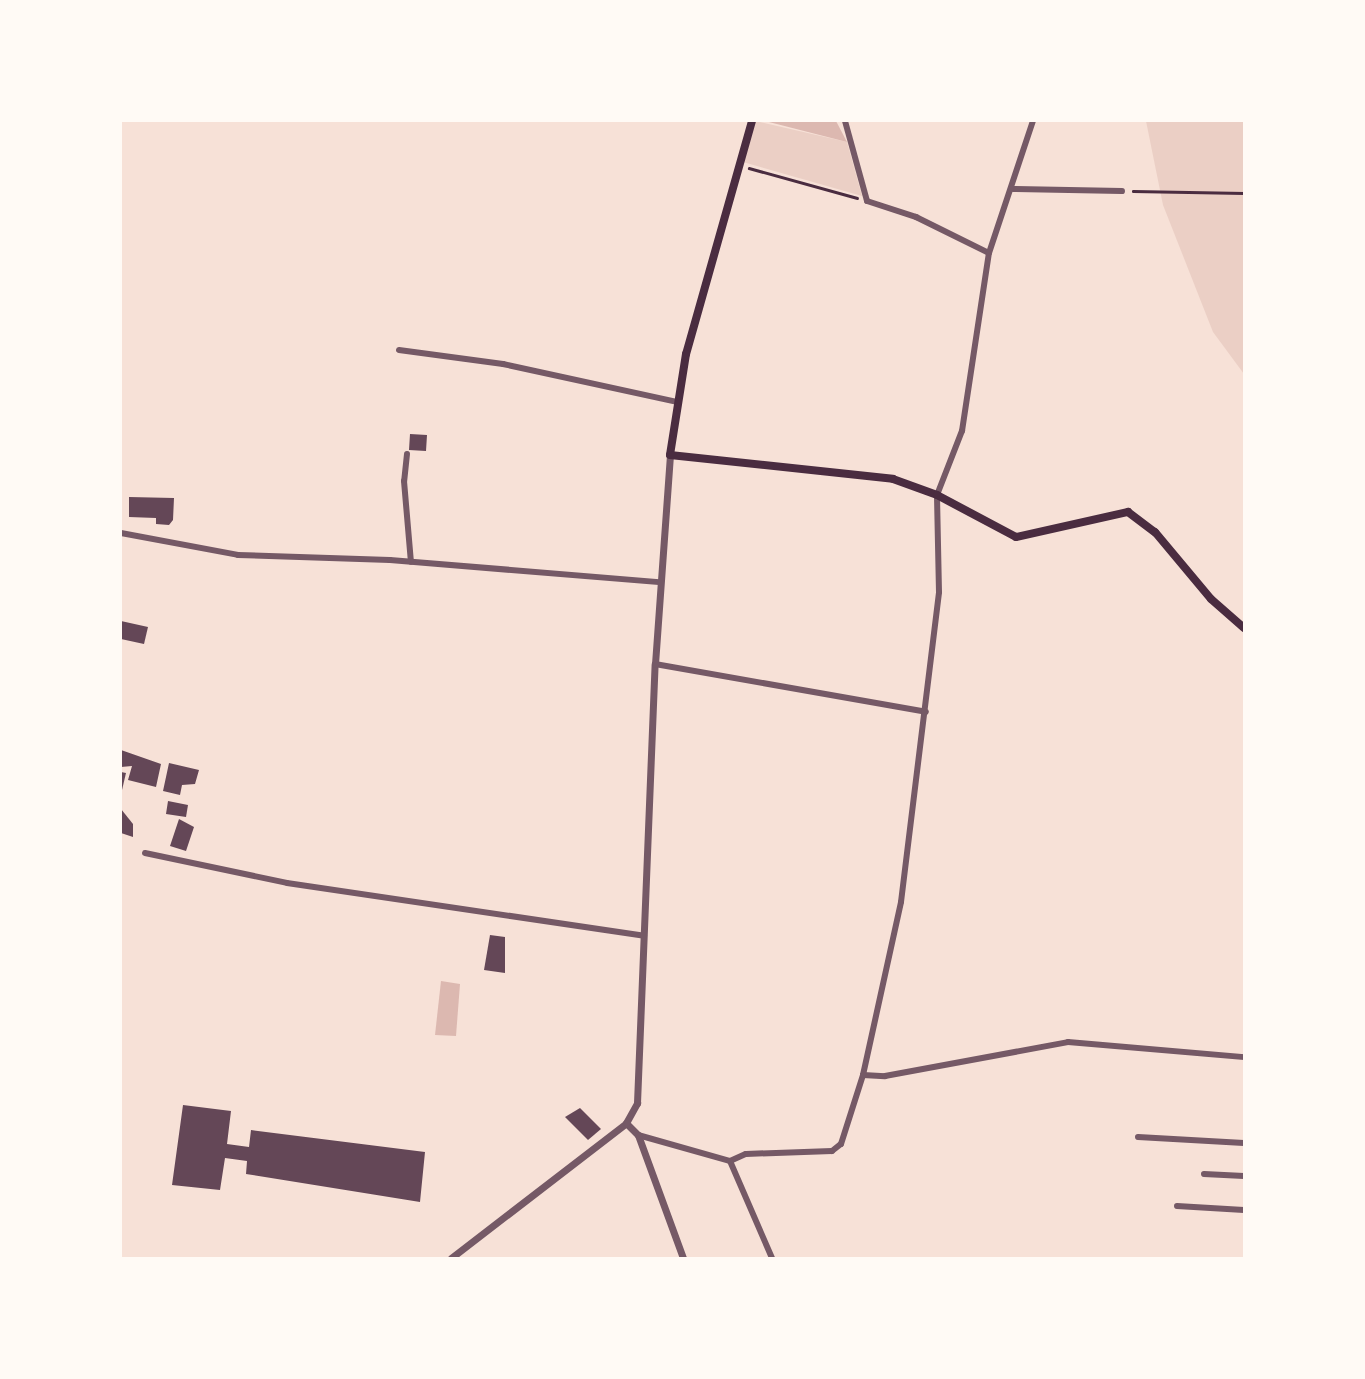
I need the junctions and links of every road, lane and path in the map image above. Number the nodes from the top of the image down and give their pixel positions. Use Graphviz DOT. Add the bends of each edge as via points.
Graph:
graph roads {
  1 [pos="752,121"];
  2 [pos="845,121"];
  3 [pos="1033,121"];
  4 [pos="739,165"];
  5 [pos="1013,189"];
  6 [pos="1122,191"];
  7 [pos="1244,193"];
  8 [pos="867,201"];
  9 [pos="989,253"];
  10 [pos="400,350"];
  11 [pos="678,402"];
  12 [pos="407,454"];
  13 [pos="670,456"];
  14 [pos="937,495"];
  15 [pos="121,533"];
  16 [pos="411,562"];
  17 [pos="659,582"];
  18 [pos="1244,628"];
  19 [pos="655,664"];
  20 [pos="926,712"];
  21 [pos="145,853"];
  22 [pos="644,936"];
  23 [pos="1244,1057"];
  24 [pos="863,1075"];
  25 [pos="626,1123"];
  26 [pos="638,1135"];
  27 [pos="1138,1137"];
  28 [pos="1244,1143"];
  29 [pos="730,1161"];
  30 [pos="1204,1174"];
  31 [pos="1244,1176"];
  32 [pos="1177,1206"];
  33 [pos="1244,1210"];
  34 [pos="771,1257"];
  35 [pos="451,1258"];
  36 [pos="683,1258"];
  1 -- 4 [label="main road"];
  2 -- 8 [label="street"];
  3 -- 5 [label="street"];
  4 -- 8 [label="path"];
  4 -- 11 [label="main road" via="686,354"];
  5 -- 6 [label="street"];
  5 -- 9 [label="street"];
  6 -- 7 [label="path"];
  8 -- 9 [label="street" via="916,217"];
  9 -- 14 [label="street" via="962,431"];
  10 -- 11 [label="street" via="503,364"];
  11 -- 13 [label="main road"];
  12 -- 16 [label="street" via="404,481"];
  13 -- 14 [label="main road" via="893,479"];
  13 -- 17 [label="street"];
  14 -- 18 [label="main road" via="1016,537 1128,512 1142,519 1211,599"];
  14 -- 20 [label="street" via="939,592"];
  15 -- 16 [label="street" via="238,555"];
  16 -- 17 [label="street"];
  17 -- 19 [label="street"];
  19 -- 20 [label="street"];
  19 -- 22 [label="street"];
  20 -- 24 [label="street" via="901,902"];
  21 -- 22 [label="street" via="287,883"];
  22 -- 25 [label="street" via="637,1103"];
  23 -- 24 [label="street" via="1068,1042 885,1076"];
  24 -- 29 [label="street" via="841,1144 832,1151 746,1154"];
  25 -- 26 [label="street"];
  25 -- 35 [label="street"];
  26 -- 29 [label="street"];
  26 -- 36 [label="street"];
  27 -- 28 [label="street"];
  29 -- 34 [label="street"];
  30 -- 31 [label="street"];
  32 -- 33 [label="street"];
}
